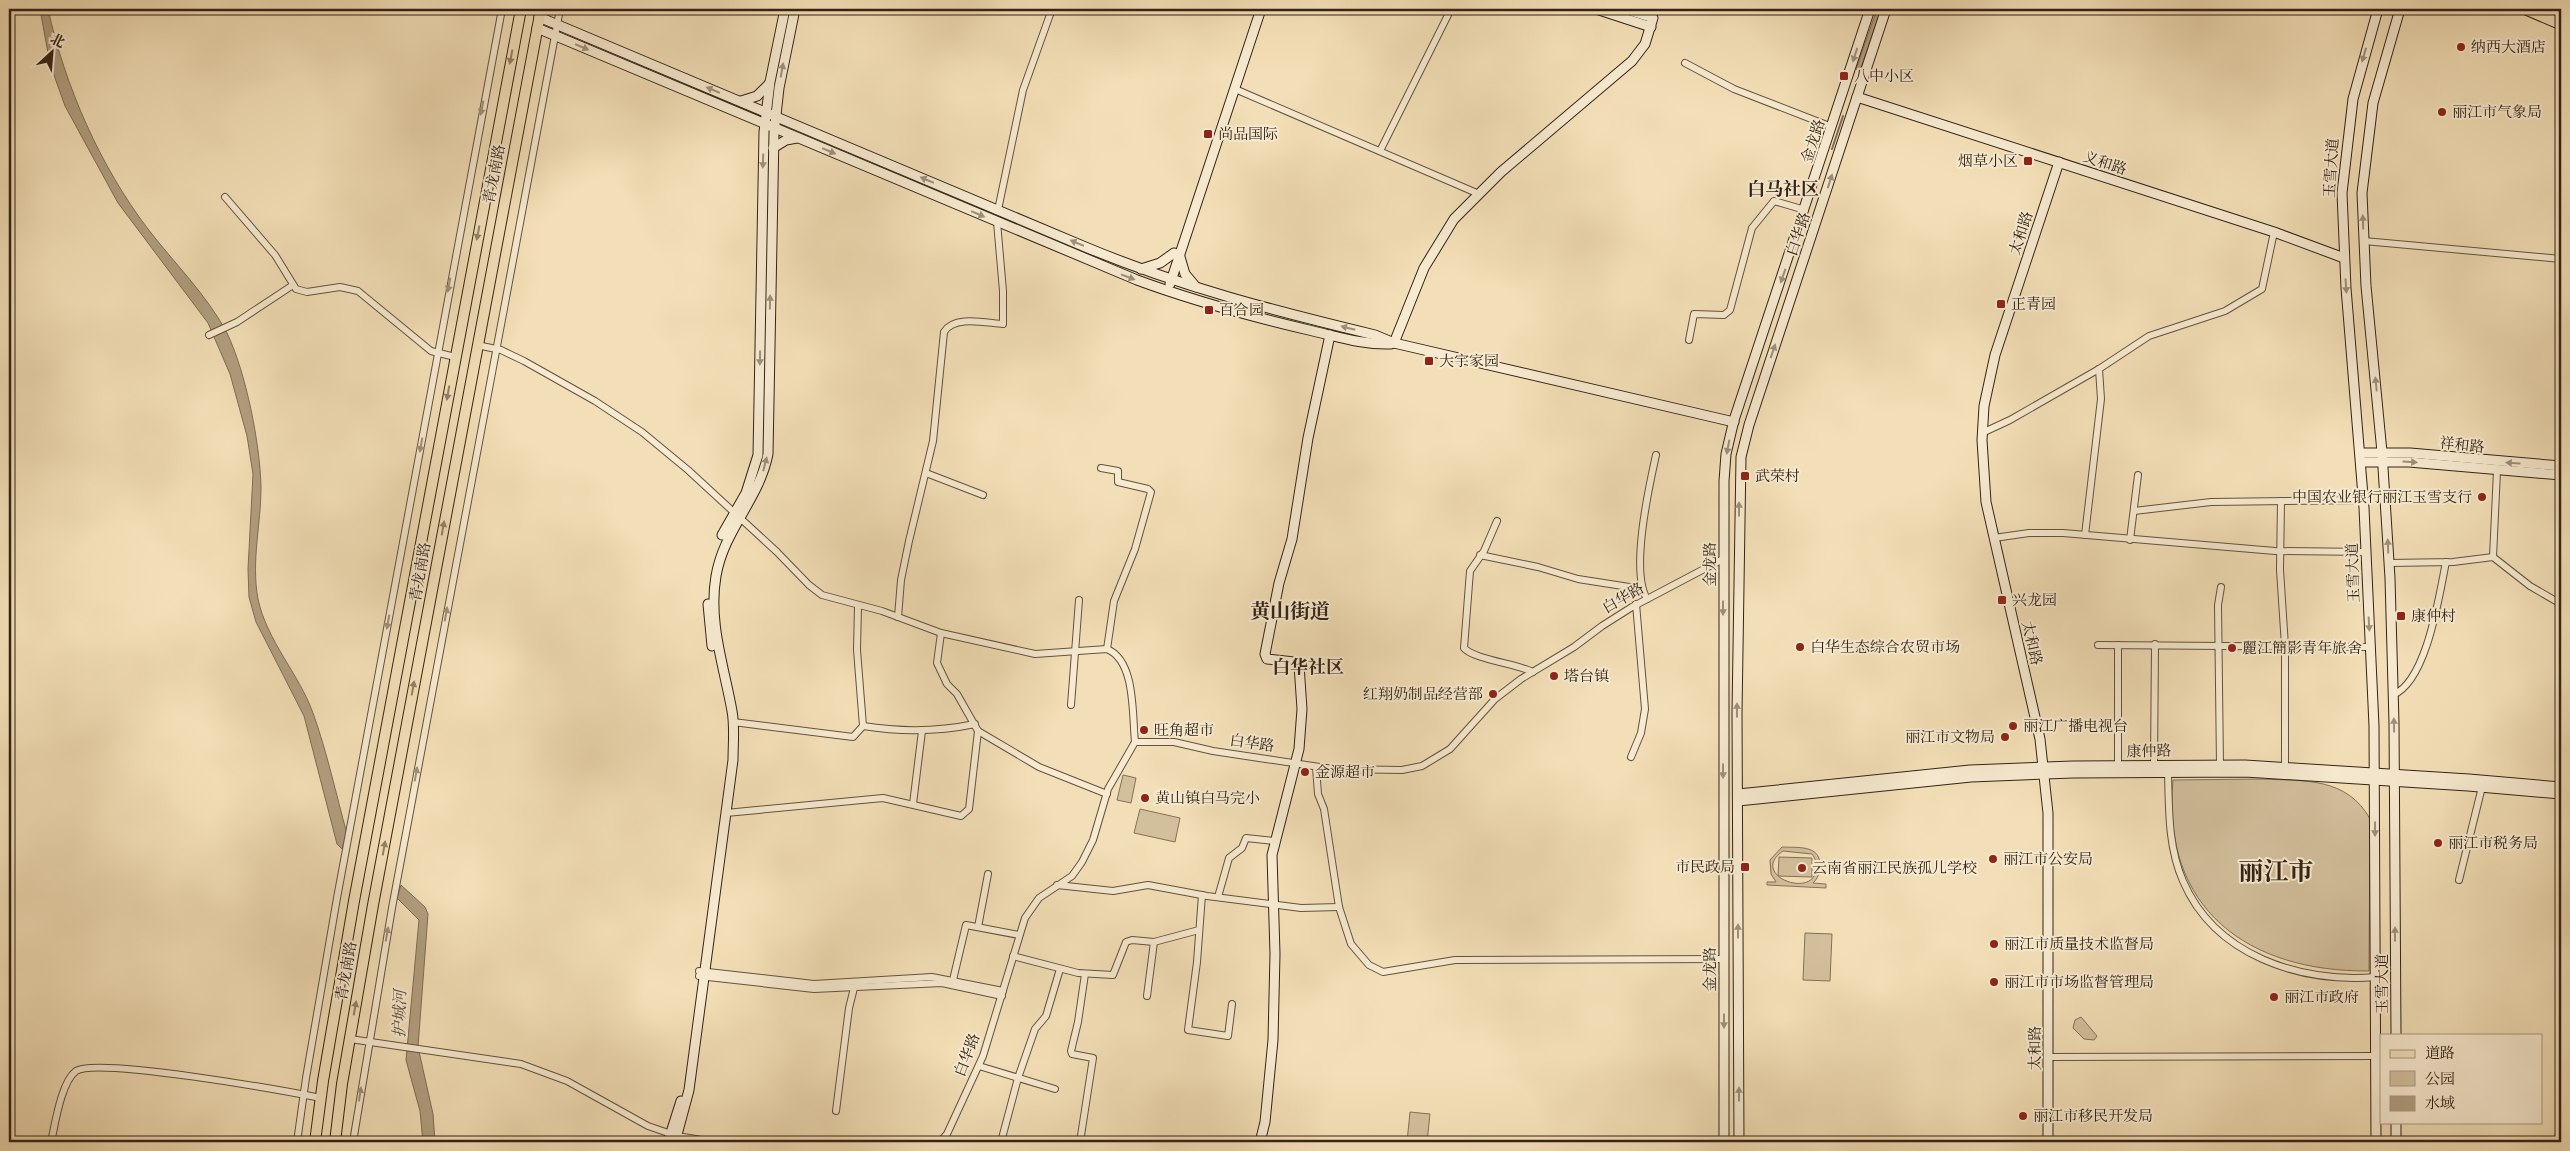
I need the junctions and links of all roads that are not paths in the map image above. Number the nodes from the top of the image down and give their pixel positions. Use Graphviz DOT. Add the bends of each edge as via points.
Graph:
graph roads {
  1 [pos="502,9"];
  2 [pos="521,9"];
  3 [pos="560,9"];
  4 [pos="785,9"];
  5 [pos="795,9"];
  6 [pos="1052,9"];
  7 [pos="1255,9"];
  8 [pos="1261,9"];
  9 [pos="1451,9"];
  10 [pos="1596,9"];
  11 [pos="1625,9"];
  12 [pos="1870,9"];
  13 [pos="1886,9"];
  14 [pos="2378,9"];
  15 [pos="2400,9"];
  16 [pos="2526,9"];
  17 [pos="2544,9"];
  18 [pos="540,13"];
  19 [pos="2561,16"];
  20 [pos="1652,23"];
  21 [pos="557,24"];
  22 [pos="2561,24"];
  23 [pos="537,28"];
  24 [pos="555,36"];
  25 [pos="1685,63"];
  26 [pos="770,82"];
  27 [pos="1234,89"];
  28 [pos="1857,97"];
  29 [pos="740,101"];
  30 [pos="777,102"];
  31 [pos="766,112"];
  32 [pos="744,116"];
  33 [pos="776,116"];
  34 [pos="765,124"];
  35 [pos="794,124"];
  36 [pos="1832,127"];
  37 [pos="774,128"];
  38 [pos="797,138"];
  39 [pos="764,140"];
  40 [pos="773,148"];
  41 [pos="1380,151"];
  42 [pos="2059,162"];
  43 [pos="1479,194"];
  44 [pos="225,197"];
  45 [pos="998,210"];
  46 [pos="1805,210"];
  47 [pos="997,222"];
  48 [pos="2274,232"];
  49 [pos="2364,241"];
  50 [pos="1176,253"];
  51 [pos="2344,258"];
  52 [pos="2561,259"];
  53 [pos="1141,269"];
  54 [pos="1168,279"];
  55 [pos="293,285"];
  56 [pos="1164,290"];
  57 [pos="1200,290"];
  58 [pos="209,334"];
  59 [pos="1330,335"];
  60 [pos="1689,340"];
  61 [pos="1394,343"];
  62 [pos="477,345"];
  63 [pos="495,349"];
  64 [pos="438,352"];
  65 [pos="455,357"];
  66 [pos="2099,369"];
  67 [pos="1734,422"];
  68 [pos="1982,433"];
  69 [pos="1656,455"];
  70 [pos="2361,457"];
  71 [pos="2383,457"];
  72 [pos="2561,466"];
  73 [pos="1101,468"];
  74 [pos="2497,471"];
  75 [pos="926,473"];
  76 [pos="2138,475"];
  77 [pos="2561,475"];
  78 [pos="983,495"];
  79 [pos="2364,500"];
  80 [pos="2281,501"];
  81 [pos="2134,511"];
  82 [pos="736,516"];
  83 [pos="1497,521"];
  84 [pos="2085,535"];
  85 [pos="1994,538"];
  86 [pos="2130,540"];
  87 [pos="2280,551"];
  88 [pos="2366,552"];
  89 [pos="1480,555"];
  90 [pos="2493,557"];
  91 [pos="1738,558"];
  92 [pos="1723,560"];
  93 [pos="2446,562"];
  94 [pos="2389,563"];
  95 [pos="2222,587"];
  96 [pos="1642,588"];
  97 [pos="1647,599"];
  98 [pos="1079,600"];
  99 [pos="1636,604"];
  100 [pos="2561,604"];
  101 [pos="858,606"];
  102 [pos="898,617"];
  103 [pos="941,633"];
  104 [pos="2118,644"];
  105 [pos="2155,644"];
  106 [pos="2098,645"];
  107 [pos="2218,645"];
  108 [pos="2285,646"];
  109 [pos="2370,647"];
  110 [pos="1107,649"];
  111 [pos="1074,651"];
  112 [pos="1533,672"];
  113 [pos="2393,696"];
  114 [pos="1071,705"];
  115 [pos="733,722"];
  116 [pos="975,724"];
  117 [pos="863,726"];
  118 [pos="922,731"];
  119 [pos="978,731"];
  120 [pos="1135,742"];
  121 [pos="1631,758"];
  122 [pos="1297,764"];
  123 [pos="2154,765"];
  124 [pos="2220,765"];
  125 [pos="2118,766"];
  126 [pos="1316,767"];
  127 [pos="2285,768"];
  128 [pos="2045,770"];
  129 [pos="2168,772"];
  130 [pos="2375,776"];
  131 [pos="2395,778"];
  132 [pos="2482,787"];
  133 [pos="2561,787"];
  134 [pos="1107,794"];
  135 [pos="2561,794"];
  136 [pos="1738,797"];
  137 [pos="912,804"];
  138 [pos="726,813"];
  139 [pos="1274,842"];
  140 [pos="988,874"];
  141 [pos="2459,880"];
  142 [pos="1057,886"];
  143 [pos="1202,894"];
  144 [pos="1218,897"];
  145 [pos="1273,904"];
  146 [pos="1339,907"];
  147 [pos="978,928"];
  148 [pos="1199,930"];
  149 [pos="1019,935"];
  150 [pos="1154,942"];
  151 [pos="1013,956"];
  152 [pos="1724,959"];
  153 [pos="1060,969"];
  154 [pos="702,974"];
  155 [pos="1085,974"];
  156 [pos="2376,977"];
  157 [pos="953,980"];
  158 [pos="854,988"];
  159 [pos="1002,994"];
  160 [pos="1147,996"];
  161 [pos="1232,1004"];
  162 [pos="2396,1034"];
  163 [pos="350,1039"];
  164 [pos="368,1042"];
  165 [pos="2376,1056"];
  166 [pos="2048,1057"];
  167 [pos="979,1066"];
  168 [pos="1018,1078"];
  169 [pos="1055,1089"];
  170 [pos="303,1094"];
  171 [pos="321,1098"];
  172 [pos="836,1111"];
  173 [pos="2396,1124"];
  174 [pos="2561,1126"];
  175 [pos="673,1138"];
  176 [pos="51,1142"];
  177 [pos="297,1142"];
  178 [pos="315,1142"];
  179 [pos="334,1142"];
  180 [pos="353,1142"];
  181 [pos="714,1142"];
  182 [pos="940,1142"];
  183 [pos="1001,1142"];
  184 [pos="1080,1142"];
  185 [pos="1260,1142"];
  186 [pos="1724,1142"];
  187 [pos="1739,1142"];
  188 [pos="2048,1142"];
  189 [pos="2376,1142"];
  190 [pos="2396,1142"];
  191 [pos="2557,1142"];
  1 -- 64 [label="street, one-way"];
  2 -- 65 [label="main road, 青龙南路, one-way"];
  3 -- 21 [label="street"];
  4 -- 26 [label="main road"];
  30 -- 5 [label="main road, one-way"];
  6 -- 45 [label="street" via="1021,99"];
  7 -- 50 [label="main road"];
  8 -- 27 [label="main road"];
  9 -- 41 [label="street"];
  10 -- 20 [label="main road"];
  11 -- 20 [label="main road"];
  12 -- 36 [label="main road, 金龙路, one-way"];
  13 -- 28 [label="main road, 白华路"];
  14 -- 51 [label="main road, 玉雪大道, one-way" via="2358,76 2347,134 2342,193"];
  49 -- 15 [label="main road, 玉雪大道, one-way" via="2362,193 2370,120"];
  16 -- 22 [label="highway"];
  17 -- 19 [label="highway"];
  18 -- 21 [label="main road"];
  18 -- 23 [label="main road, 青龙南路"];
  20 -- 43 [label="main road" via="1645,44 1632,62"];
  21 -- 24 [label="street"];
  29 -- 21 [label="main road, one-way"];
  23 -- 24 [label="main road"];
  23 -- 62 [label="main road, 青龙南路"];
  24 -- 32 [label="main road, one-way"];
  24 -- 63 [label="street"];
  25 -- 36 [label="street" via="1734,89"];
  26 -- 29 [label="main road" via="757,96"];
  26 -- 31 [label="main road"];
  27 -- 41 [label="street"];
  27 -- 50 [label="main road"];
  28 -- 42 [label="main road, 义和路"];
  91 -- 28 [label="main road, 白华路, one-way" via="1739,469 1745,435"];
  29 -- 31 [label="main road"];
  30 -- 33 [label="main road"];
  30 -- 35 [label="main road"];
  31 -- 33 [label="main road"];
  31 -- 34 [label="main road"];
  32 -- 34 [label="main road"];
  32 -- 39 [label="main road"];
  33 -- 35 [label="main road"];
  33 -- 37 [label="main road"];
  34 -- 37 [label="main road"];
  34 -- 39 [label="main road"];
  45 -- 35 [label="main road, one-way"];
  36 -- 46 [label="main road, 金龙路"];
  37 -- 38 [label="main road"];
  37 -- 40 [label="main road"];
  38 -- 40 [label="main road"];
  38 -- 47 [label="main road, one-way"];
  39 -- 82 [label="main road, one-way" via="758,455 751,483"];
  82 -- 40 [label="main road, one-way" via="759,483 768,454"];
  41 -- 43 [label="street"];
  42 -- 48 [label="main road, 义和路"];
  42 -- 68 [label="main road, 太和路" via="2000,338 1987,389"];
  43 -- 61 [label="main road" via="1454,219 1430,257"];
  44 -- 55 [label="street" via="275,254"];
  53 -- 45 [label="main road, one-way"];
  46 -- 60 [label="street" via="1774,201 1752,228 1730,310 1724,315 1694,314"];
  46 -- 67 [label="main road, 金龙路, one-way"];
  47 -- 56 [label="main road, one-way"];
  47 -- 75 [label="street" via="1003,324 956,322 946,329 934,441"];
  48 -- 51 [label="main road, 义和路"];
  48 -- 66 [label="street" via="2262,289 2225,311 2149,336"];
  49 -- 52 [label="street"];
  71 -- 49 [label="main road, 玉雪大道, one-way"];
  50 -- 53 [label="main road"];
  50 -- 54 [label="main road"];
  50 -- 57 [label="main road" via="1185,274"];
  51 -- 70 [label="main road, 玉雪大道, one-way"];
  53 -- 54 [label="main road"];
  54 -- 56 [label="main road"];
  54 -- 57 [label="main road"];
  55 -- 58 [label="street" via="237,322"];
  55 -- 64 [label="street" via="301,292 340,287 358,291 431,350"];
  56 -- 59 [label="main road" via="1234,312"];
  61 -- 57 [label="main road, one-way" via="1375,334"];
  59 -- 61 [label="main road" via="1372,344"];
  59 -- 122 [label="main road" via="1308,438 1292,539 1279,583 1265,654 1267,659 1294,662 1301,668 1302,722"];
  61 -- 67 [label="main road"];
  62 -- 63 [label="street"];
  163 -- 62 [label="main road, 青龙南路, one-way"];
  63 -- 82 [label="street" via="524,361 627,421 673,457"];
  164 -- 63 [label="street, one-way"];
  64 -- 65 [label="street"];
  64 -- 170 [label="street, one-way"];
  65 -- 171 [label="main road, 青龙南路, one-way"];
  66 -- 68 [label="street"];
  66 -- 84 [label="street" via="2101,399"];
  67 -- 92 [label="main road, 金龙路, one-way" via="1724,468"];
  68 -- 85 [label="main road, 太和路" via="1984,485"];
  69 -- 96 [label="street" via="1643,519"];
  70 -- 71 [label="main road, 祥和路"];
  70 -- 79 [label="main road, 玉雪大道"];
  72 -- 71 [label="main road, 祥和路, one-way"];
  71 -- 74 [label="main road, 祥和路, one-way"];
  94 -- 71 [label="main road, 玉雪大道, one-way"];
  73 -- 110 [label="street" via="1118,471 1118,482 1150,492 1135,549 1114,601"];
  74 -- 77 [label="main road, 祥和路"];
  74 -- 90 [label="street"];
  75 -- 78 [label="street"];
  75 -- 102 [label="street" via="909,541"];
  76 -- 81 [label="street"];
  79 -- 80 [label="street"];
  79 -- 88 [label="main road, 玉雪大道"];
  80 -- 81 [label="street" via="2210,502"];
  80 -- 87 [label="street"];
  81 -- 86 [label="street"];
  82 -- 101 [label="street" via="813,589 828,598"];
  82 -- 115 [label="main road" via="716,574 714,601 716,636"];
  82 -- 154 [label="main road" via="716,550 708,585 710,636 726,713 727,744"];
  83 -- 89 [label="street"];
  84 -- 85 [label="street" via="2039,533"];
  84 -- 86 [label="street"];
  85 -- 128 [label="main road, 太和路"];
  86 -- 87 [label="street"];
  87 -- 88 [label="street"];
  87 -- 108 [label="street"];
  88 -- 109 [label="main road, 玉雪大道, one-way"];
  89 -- 96 [label="street" via="1578,579"];
  89 -- 112 [label="street" via="1469,576 1465,649"];
  90 -- 93 [label="street"];
  90 -- 100 [label="street" via="2530,586"];
  136 -- 91 [label="main road, 金龙路, one-way"];
  92 -- 97 [label="street, 白华路"];
  92 -- 152 [label="main road, 金龙路, one-way"];
  93 -- 94 [label="street"];
  93 -- 113 [label="street" via="2428,645 2408,684"];
  94 -- 113 [label="main road, 玉雪大道"];
  95 -- 107 [label="street" via="2218,605"];
  96 -- 97 [label="street"];
  97 -- 99 [label="street, 白华路"];
  98 -- 111 [label="street"];
  99 -- 112 [label="street, 白华路" via="1574,648"];
  99 -- 121 [label="street" via="1645,710 1641,733"];
  101 -- 102 [label="street"];
  101 -- 117 [label="street" via="856,650"];
  102 -- 103 [label="street"];
  103 -- 111 [label="street" via="1035,654"];
  103 -- 116 [label="street" via="937,663 947,684"];
  104 -- 105 [label="street"];
  104 -- 106 [label="street"];
  104 -- 125 [label="street"];
  105 -- 107 [label="street"];
  105 -- 123 [label="street"];
  107 -- 108 [label="street"];
  107 -- 124 [label="street"];
  108 -- 109 [label="street"];
  108 -- 127 [label="street"];
  109 -- 130 [label="main road, 玉雪大道"];
  110 -- 111 [label="street"];
  110 -- 120 [label="street" via="1121,658 1127,670"];
  111 -- 114 [label="street"];
  112 -- 126 [label="street, 白华路" via="1495,699 1450,749 1428,763 1402,770"];
  131 -- 113 [label="main road, 玉雪大道, one-way"];
  115 -- 117 [label="street" via="853,737"];
  115 -- 138 [label="main road" via="733,760"];
  116 -- 118 [label="street"];
  116 -- 119 [label="street"];
  117 -- 118 [label="street"];
  118 -- 137 [label="street"];
  119 -- 134 [label="street" via="1039,767"];
  119 -- 137 [label="street" via="967,813 952,816"];
  120 -- 122 [label="street, 白华路" via="1174,742"];
  120 -- 134 [label="street, 白华路"];
  122 -- 126 [label="street, 白华路"];
  122 -- 139 [label="main road"];
  123 -- 124 [label="main road, 康仲路"];
  123 -- 125 [label="main road, 康仲路"];
  124 -- 127 [label="main road, 康仲路"];
  125 -- 128 [label="main road, 康仲路"];
  126 -- 146 [label="street"];
  127 -- 130 [label="main road, 康仲路"];
  128 -- 129 [label="main road, 康仲路"];
  128 -- 136 [label="main road, 康仲路"];
  128 -- 166 [label="main road, 太和路" via="2048,813"];
  129 -- 130 [label="main road, 康仲路"];
  129 -- 156 [label="street" via="2169,822 2178,870 2193,900 2216,929 2248,953 2289,969 2329,977"];
  130 -- 131 [label="main road, 康仲路"];
  130 -- 156 [label="main road, 玉雪大道, one-way"];
  131 -- 132 [label="main road, 康仲路"];
  131 -- 133 [label="main road, 康仲路"];
  162 -- 131 [label="main road, 玉雪大道, one-way"];
  132 -- 135 [label="main road, 康仲路"];
  132 -- 141 [label="street"];
  134 -- 142 [label="street, 白华路" via="1086,855 1072,876"];
  187 -- 136 [label="main road, 金龙路, one-way"];
  137 -- 138 [label="street" via="876,798"];
  138 -- 154 [label="main road"];
  139 -- 144 [label="street" via="1246,838 1242,848 1229,858"];
  139 -- 145 [label="main road"];
  140 -- 147 [label="street"];
  142 -- 143 [label="street" via="1113,891 1148,885"];
  142 -- 149 [label="street, 白华路" via="1031,908"];
  143 -- 144 [label="street"];
  143 -- 148 [label="street"];
  144 -- 145 [label="street"];
  145 -- 146 [label="street" via="1301,908"];
  145 -- 185 [label="main road" via="1273,1040"];
  146 -- 152 [label="street" via="1351,944 1370,965 1389,973 1455,960"];
  147 -- 149 [label="street"];
  147 -- 157 [label="street" via="966,925"];
  148 -- 150 [label="street"];
  148 -- 161 [label="street" via="1188,1030 1228,1036"];
  149 -- 151 [label="street, 白华路"];
  150 -- 155 [label="street" via="1126,942 1113,974"];
  150 -- 160 [label="street"];
  151 -- 153 [label="street"];
  151 -- 159 [label="street, 白华路"];
  152 -- 186 [label="main road, 金龙路, one-way"];
  153 -- 155 [label="street"];
  153 -- 168 [label="street" via="1046,1016 1035,1029"];
  154 -- 157 [label="street" via="807,984 924,977"];
  154 -- 158 [label="street" via="799,989"];
  154 -- 175 [label="main road"];
  155 -- 184 [label="street" via="1071,1052 1093,1058"];
  156 -- 165 [label="main road, 玉雪大道"];
  157 -- 159 [label="street"];
  158 -- 159 [label="street" via="936,983"];
  158 -- 172 [label="street"];
  159 -- 167 [label="street, 白华路"];
  163 -- 164 [label="street"];
  163 -- 179 [label="main road, 青龙南路"];
  164 -- 175 [label="street" via="495,1059 536,1069 567,1081"];
  180 -- 164 [label="street, one-way"];
  165 -- 166 [label="street"];
  165 -- 189 [label="main road, 玉雪大道"];
  166 -- 188 [label="main road, 太和路"];
  167 -- 168 [label="street"];
  167 -- 182 [label="street, 白华路" via="947,1134"];
  168 -- 169 [label="street"];
  168 -- 183 [label="street"];
  170 -- 171 [label="street"];
  170 -- 176 [label="street" via="123,1069 83,1068 68,1080"];
  170 -- 177 [label="street"];
  171 -- 178 [label="main road, 青龙南路"];
  173 -- 190 [label="main road"];
  174 -- 191 [label="street"];
  175 -- 181 [label="street"];
}
